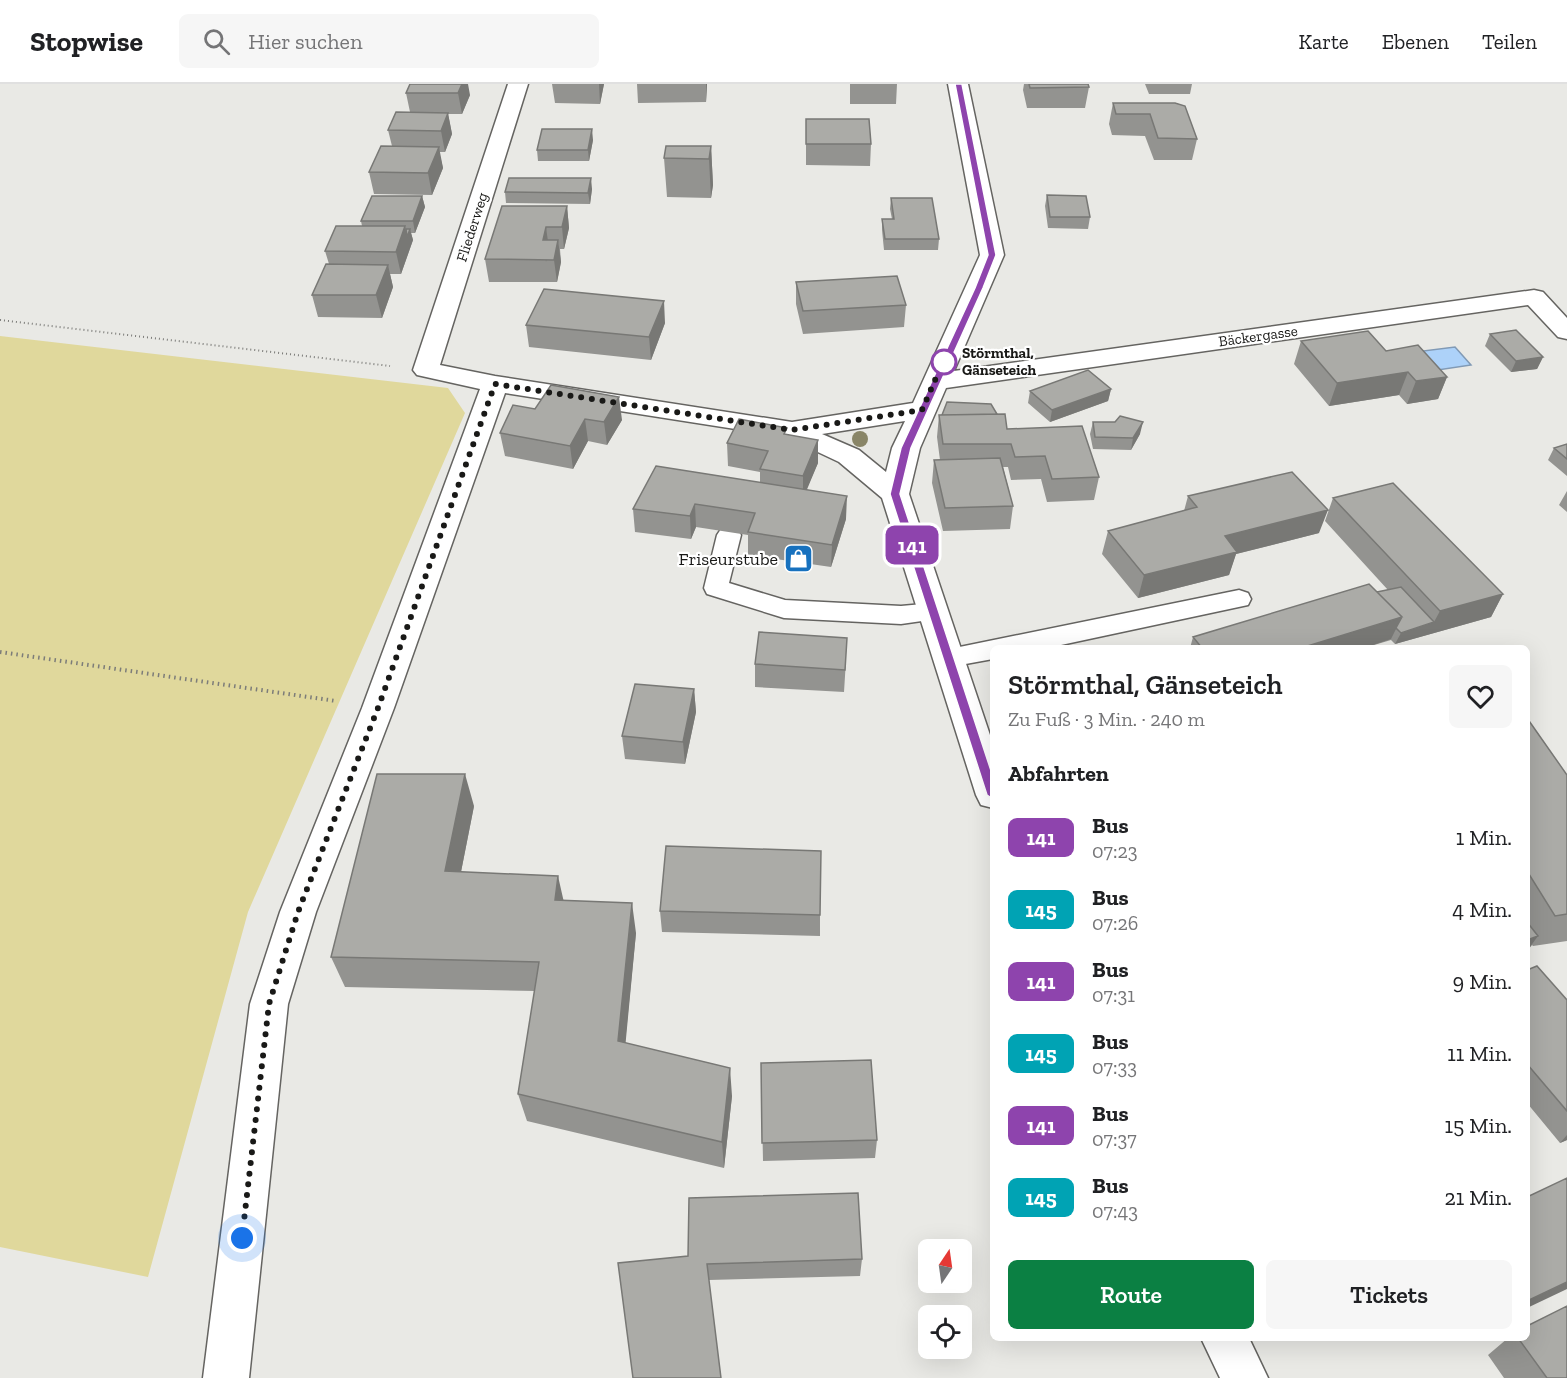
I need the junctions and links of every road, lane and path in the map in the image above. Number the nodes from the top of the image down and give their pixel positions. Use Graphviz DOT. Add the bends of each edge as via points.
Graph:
graph roads {
  1 [pos="518,84"];
  2 [pos="958,84"];
  3 [pos="0,320"];
  4 [pos="1567,332"];
  5 [pos="426,370"];
  6 [pos="934,382"];
  7 [pos="495,384"];
  8 [pos="922,410"];
  9 [pos="792,430"];
  10 [pos="895,494"];
  11 [pos="729,535"];
  12 [pos="1239,599"];
  13 [pos="934,612"];
  14 [pos="1019,645"];
  15 [pos="990,651"];
  16 [pos="0,652"];
  17 [pos="949,658"];
  18 [pos="378,708"];
  19 [pos="990,786"];
  20 [pos="1226,1341"];
  21 [pos="226,1378"];
  22 [pos="1245,1378"];
  1 -- 5 [label="street, Fliederweg"];
  2 -- 6 [label="street" via="992,255"];
  3 -- 5 [label="path"];
  4 -- 6 [label="street, Bäckergasse" via="1534,297"];
  5 -- 7 [label="street"];
  6 -- 8 [label="street"];
  7 -- 9 [label="street"];
  7 -- 18 [label="street"];
  8 -- 9 [label="street"];
  8 -- 10 [label="street" via="906,448"];
  9 -- 10 [label="street" via="849,456"];
  10 -- 13 [label="street"];
  11 -- 13 [label="lane" via="716,588 784,609 901,615"];
  12 -- 14 [label="lane"];
  13 -- 17 [label="street"];
  15 -- 17 [label="lane"];
  16 -- 18 [label="path"];
  17 -- 19 [label="street"];
  18 -- 21 [label="street" via="298,912 269,1004"];
  20 -- 22 [label="street"];
}
